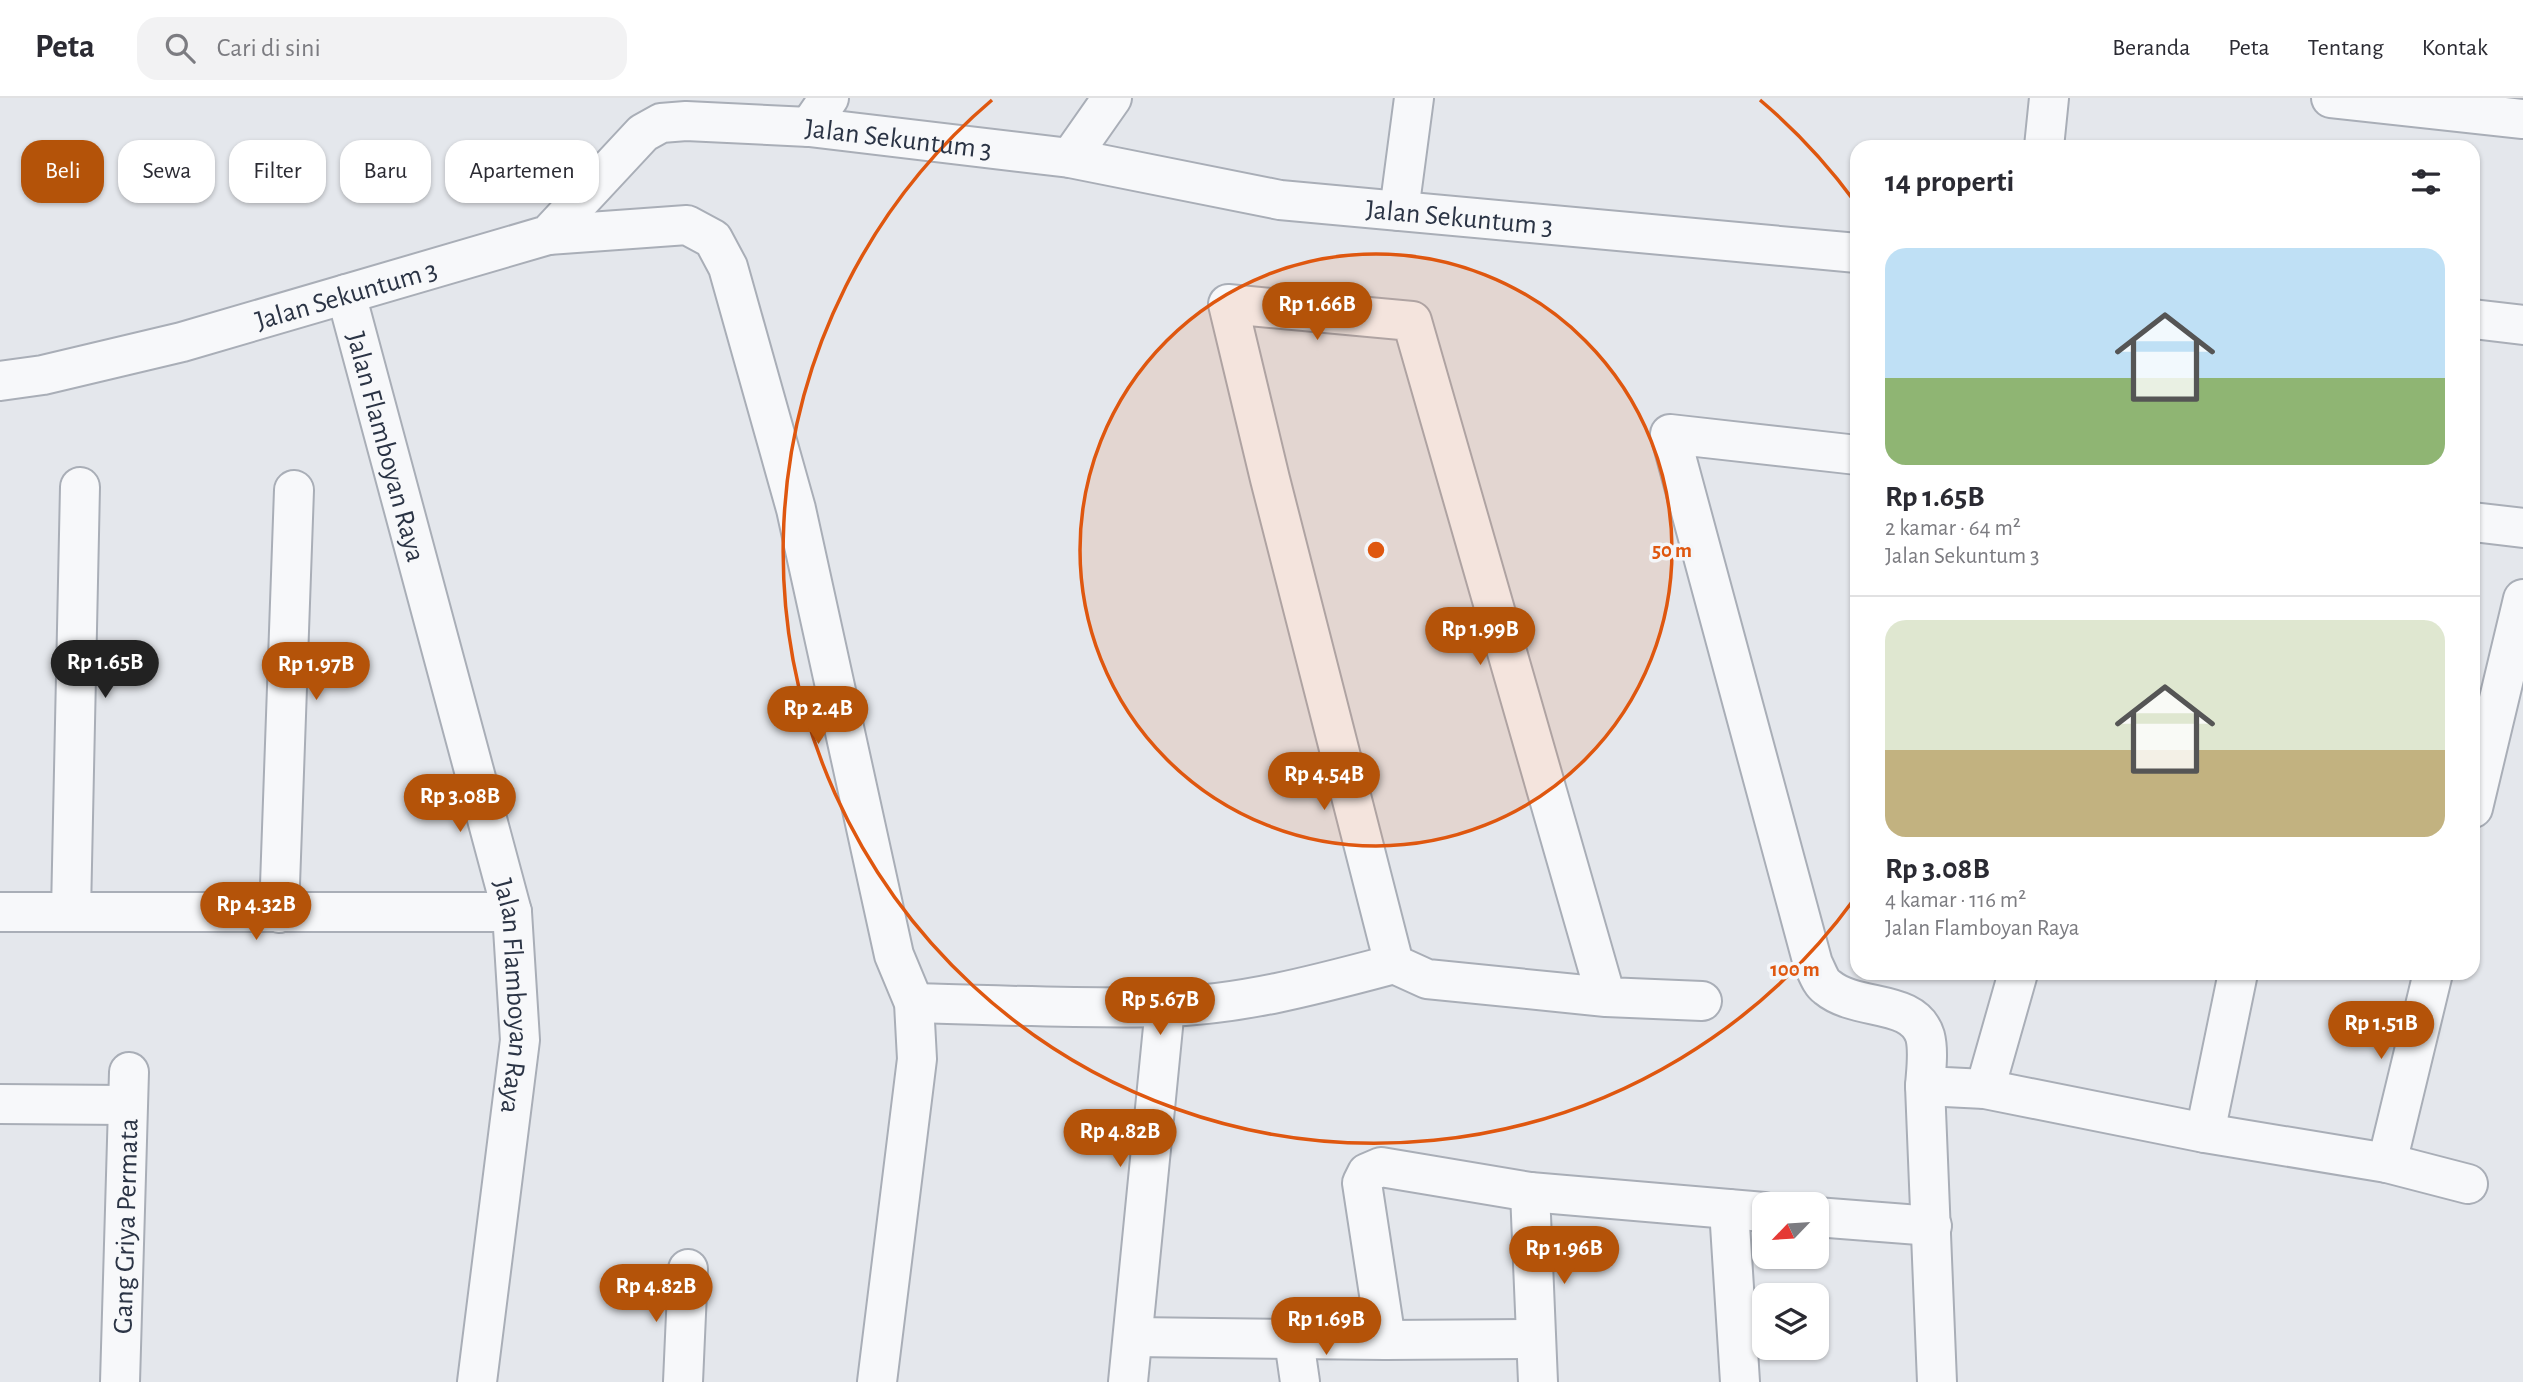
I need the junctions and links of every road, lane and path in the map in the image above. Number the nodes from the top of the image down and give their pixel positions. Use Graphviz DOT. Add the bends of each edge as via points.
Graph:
graph roads {
  1 [pos="1112,98"];
  2 [pos="1414,98"];
  3 [pos="2049,98"];
  4 [pos="2331,98"];
  5 [pos="819,112"];
  6 [pos="2523,119"];
  7 [pos="2045,140"];
  8 [pos="1070,158"];
  9 [pos="1399,211"];
  10 [pos="548,235"];
  11 [pos="1850,252"];
  12 [pos="346,294"];
  13 [pos="2480,320"];
  14 [pos="2523,325"];
  15 [pos="0,381"];
  16 [pos="1850,454"];
  17 [pos="80,486"];
  18 [pos="293,490"];
  19 [pos="2480,523"];
  20 [pos="2523,528"];
  21 [pos="2523,599"];
  22 [pos="2484,711"];
  23 [pos="2480,746"];
  24 [pos="0,912"];
  25 [pos="71,912"];
  26 [pos="512,912"];
  27 [pos="279,913"];
  28 [pos="1394,964"];
  29 [pos="2014,980"];
  30 [pos="2237,980"];
  31 [pos="2431,980"];
  32 [pos="1606,997"];
  33 [pos="1702,1001"];
  34 [pos="914,1003"];
  35 [pos="1165,1007"];
  36 [pos="1925,1086"];
  37 [pos="1984,1089"];
  38 [pos="0,1104"];
  39 [pos="2205,1133"];
  40 [pos="2386,1163"];
  41 [pos="2468,1184"];
  42 [pos="1530,1192"];
  43 [pos="1747,1211"];
  44 [pos="1829,1218"];
  45 [pos="1932,1226"];
  46 [pos="688,1269"];
  47 [pos="1133,1337"];
  48 [pos="1294,1339"];
  49 [pos="1536,1339"];
  50 [pos="1386,1340"];
  51 [pos="120,1382"];
  52 [pos="477,1382"];
  53 [pos="683,1382"];
  54 [pos="877,1382"];
  55 [pos="1128,1382"];
  56 [pos="1300,1382"];
  57 [pos="1538,1382"];
  58 [pos="1740,1382"];
  59 [pos="1937,1382"];
  1 -- 8 [label="street"];
  2 -- 9 [label="street"];
  3 -- 7 [label="street"];
  4 -- 6 [label="street"];
  5 -- 8 [label="street, Jalan Sekuntum 3"];
  5 -- 10 [label="street, Jalan Sekuntum 3" via="661,123 643,133"];
  8 -- 9 [label="street, Jalan Sekuntum 3" via="1280,200"];
  9 -- 11 [label="street, Jalan Sekuntum 3"];
  10 -- 12 [label="street, Jalan Sekuntum 3"];
  10 -- 34 [label="street" via="687,225 713,240 728,267 796,509 894,955"];
  12 -- 15 [label="street, Jalan Sekuntum 3" via="182,342"];
  12 -- 26 [label="street, Jalan Flamboyan Raya"];
  13 -- 14 [label="street"];
  16 -- 36 [label="street" via="1670,434 1813,964 1824,985 1846,999 1907,1013 1920,1023 1926,1040"];
  17 -- 25 [label="street"];
  18 -- 27 [label="street"];
  19 -- 20 [label="street"];
  21 -- 22 [label="street"];
  22 -- 23 [label="street"];
  24 -- 25 [label="street"];
  25 -- 27 [label="street"];
  26 -- 27 [label="street"];
  26 -- 52 [label="street, Jalan Flamboyan Raya" via="520,1040"];
  28 -- 32 [label="street" via="1427,979"];
  28 -- 32 [label="street" via="1228,304 1412,321"];
  28 -- 35 [label="street" via="1316,985 1218,1003"];
  29 -- 37 [label="street"];
  30 -- 39 [label="street"];
  31 -- 40 [label="street"];
  32 -- 33 [label="street"];
  34 -- 35 [label="street"];
  34 -- 54 [label="street" via="918,1059"];
  35 -- 47 [label="street"];
  36 -- 37 [label="street"];
  36 -- 45 [label="street"];
  37 -- 39 [label="street"];
  38 -- 51 [label="street, Gang Griya Permata" via="128,1089"];
  39 -- 40 [label="street"];
  40 -- 41 [label="street"];
  42 -- 43 [label="street"];
  42 -- 49 [label="street"];
  42 -- 50 [label="street" via="1381,1167 1367,1172 1362,1183"];
  43 -- 58 [label="street"];
  44 -- 45 [label="street"];
  45 -- 59 [label="street"];
  46 -- 53 [label="street"];
  47 -- 48 [label="street"];
  47 -- 55 [label="street"];
  48 -- 50 [label="street"];
  48 -- 56 [label="street"];
  49 -- 50 [label="street"];
  49 -- 57 [label="street"];
}
